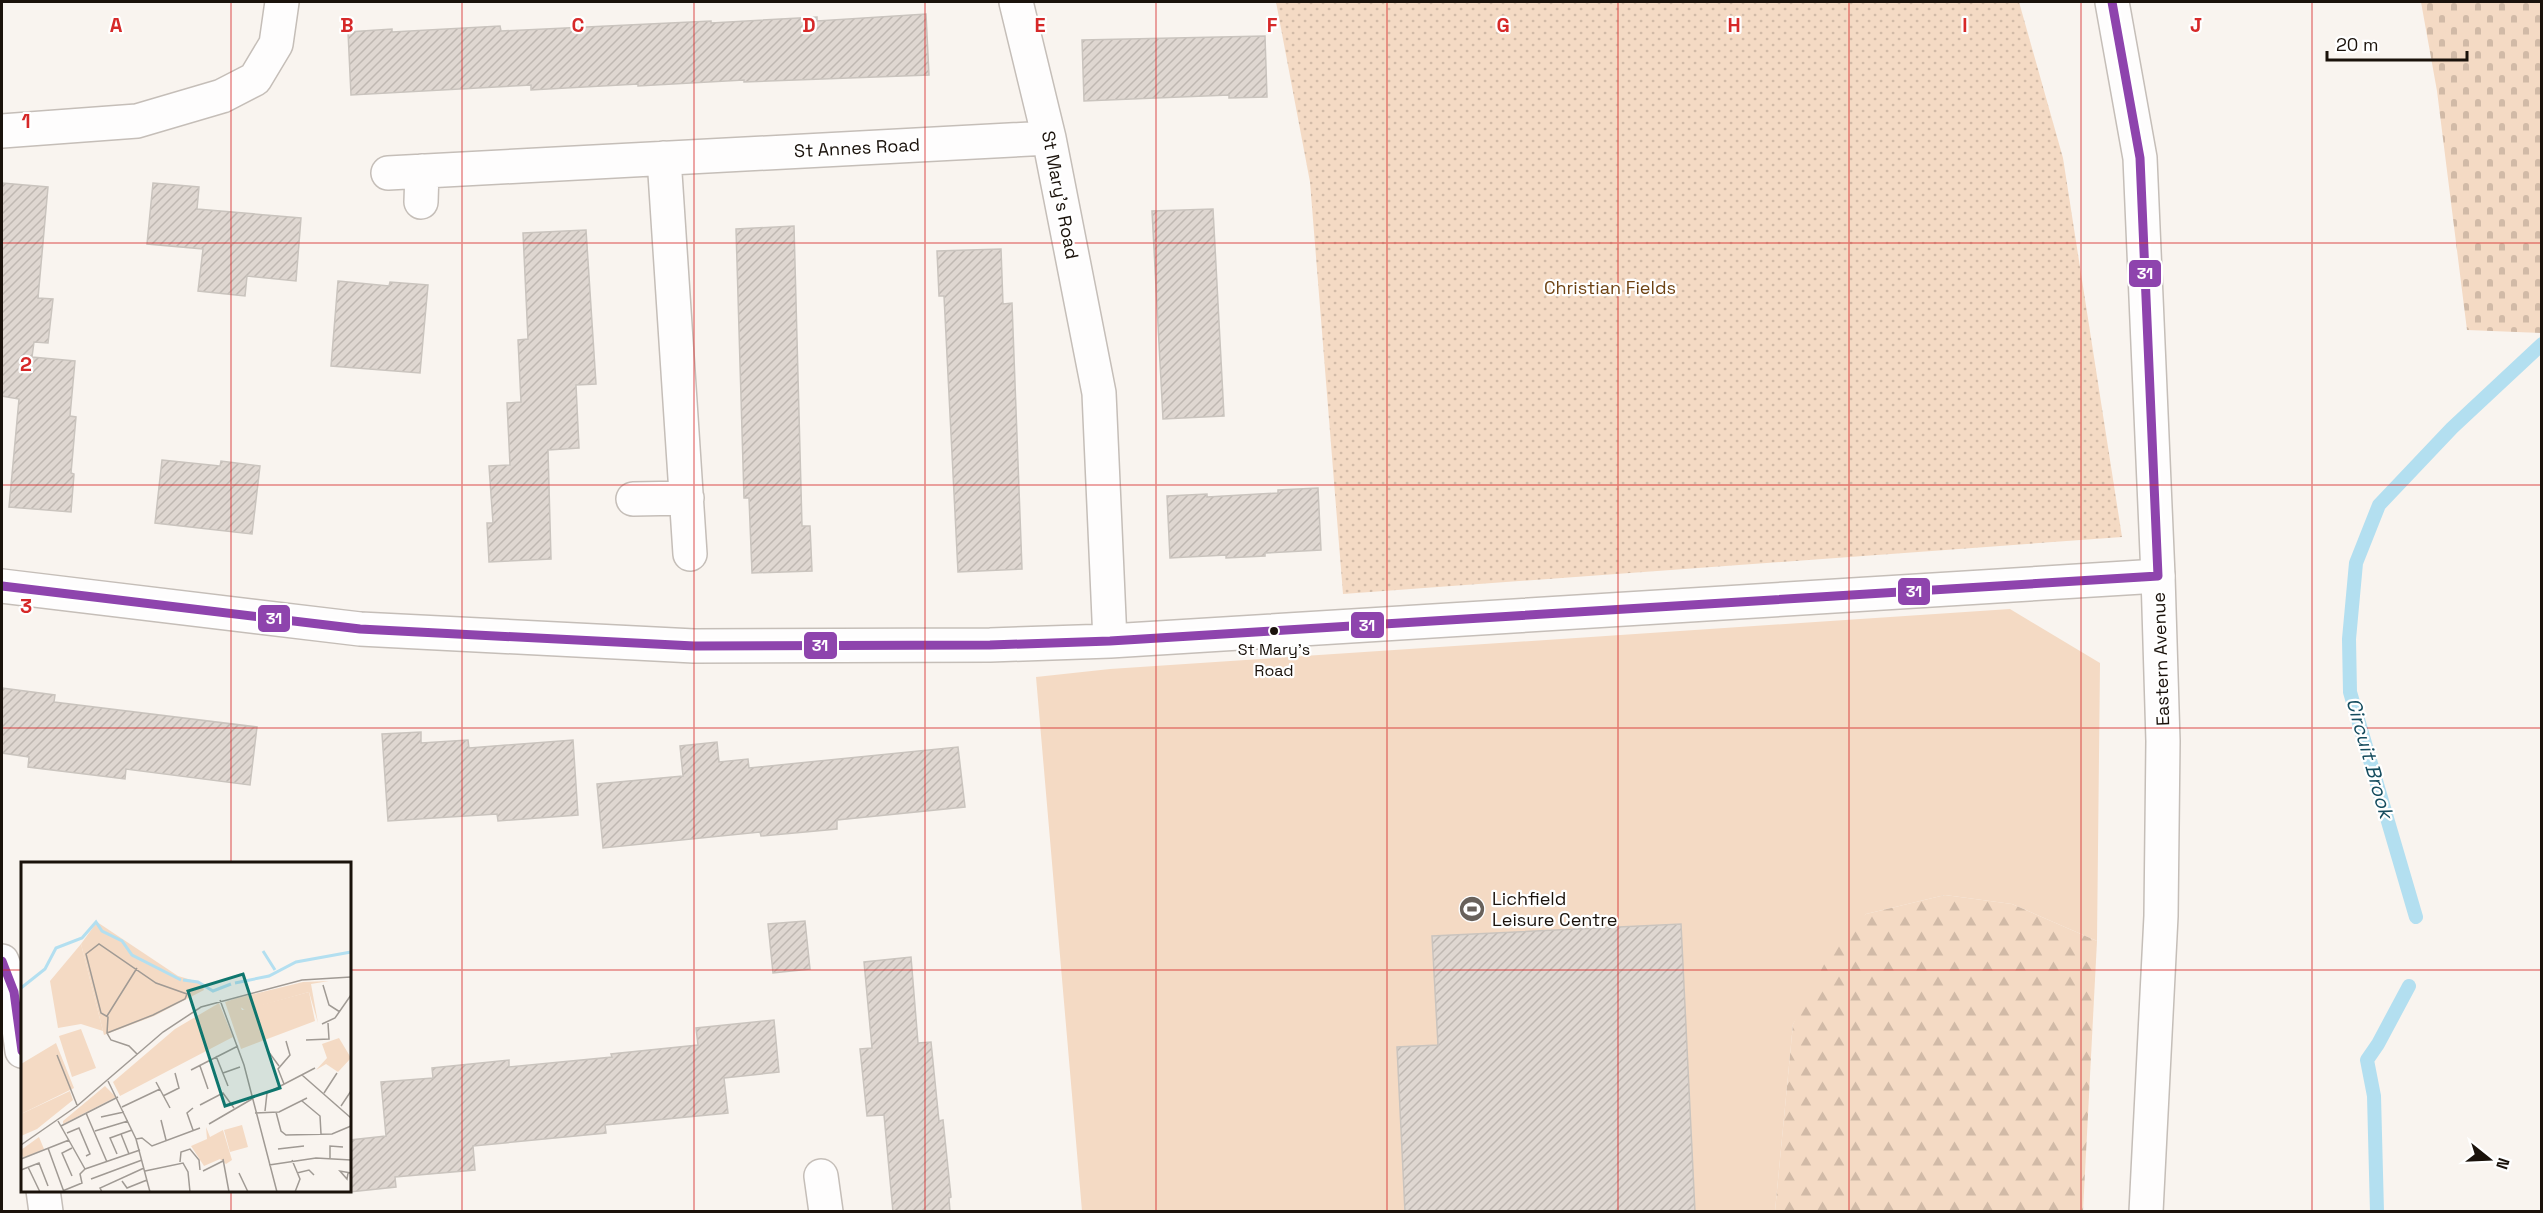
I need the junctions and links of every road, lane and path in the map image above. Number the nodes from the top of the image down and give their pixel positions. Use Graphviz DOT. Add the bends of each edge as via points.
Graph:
graph roads {
  1 [pos="282,2"];
  2 [pos="1016,2"];
  3 [pos="2112,2"];
  4 [pos="2,131"];
  5 [pos="1049,138"];
  6 [pos="664,158"];
  7 [pos="388,173"];
  8 [pos="687,498"];
  9 [pos="633,499"];
  10 [pos="690,554"];
  11 [pos="2158,576"];
  12 [pos="2,586"];
  13 [pos="1110,642"];
  14 [pos="2,961"];
  15 [pos="21,1044"];
  16 [pos="821,1176"];
  17 [pos="43,1192"];
  18 [pos="46,1212"];
  19 [pos="826,1212"];
  20 [pos="2146,1212"];
  1 -- 4 [label="main road" via="276,44 255,79 222,96 137,121"];
  2 -- 5 [label="main road, St Mary's Road"];
  3 -- 11 [label="main road, Eastern Avenue" via="2140,158"];
  5 -- 6 [label="main road, St Annes Road"];
  5 -- 13 [label="main road, St Mary's Road" via="1099,393"];
  6 -- 7 [label="main road, St Annes Road" via="422,186"];
  6 -- 8 [label="main road"];
  8 -- 9 [label="main road"];
  8 -- 10 [label="main road"];
  11 -- 13 [label="main road"];
  11 -- 20 [label="main road, Eastern Avenue" via="2163,741 2161,916"];
  12 -- 13 [label="main road" via="360,629 694,646"];
  14 -- 15 [label="main road" via="14,992"];
  16 -- 19 [label="main road"];
  17 -- 18 [label="main road"];
}
